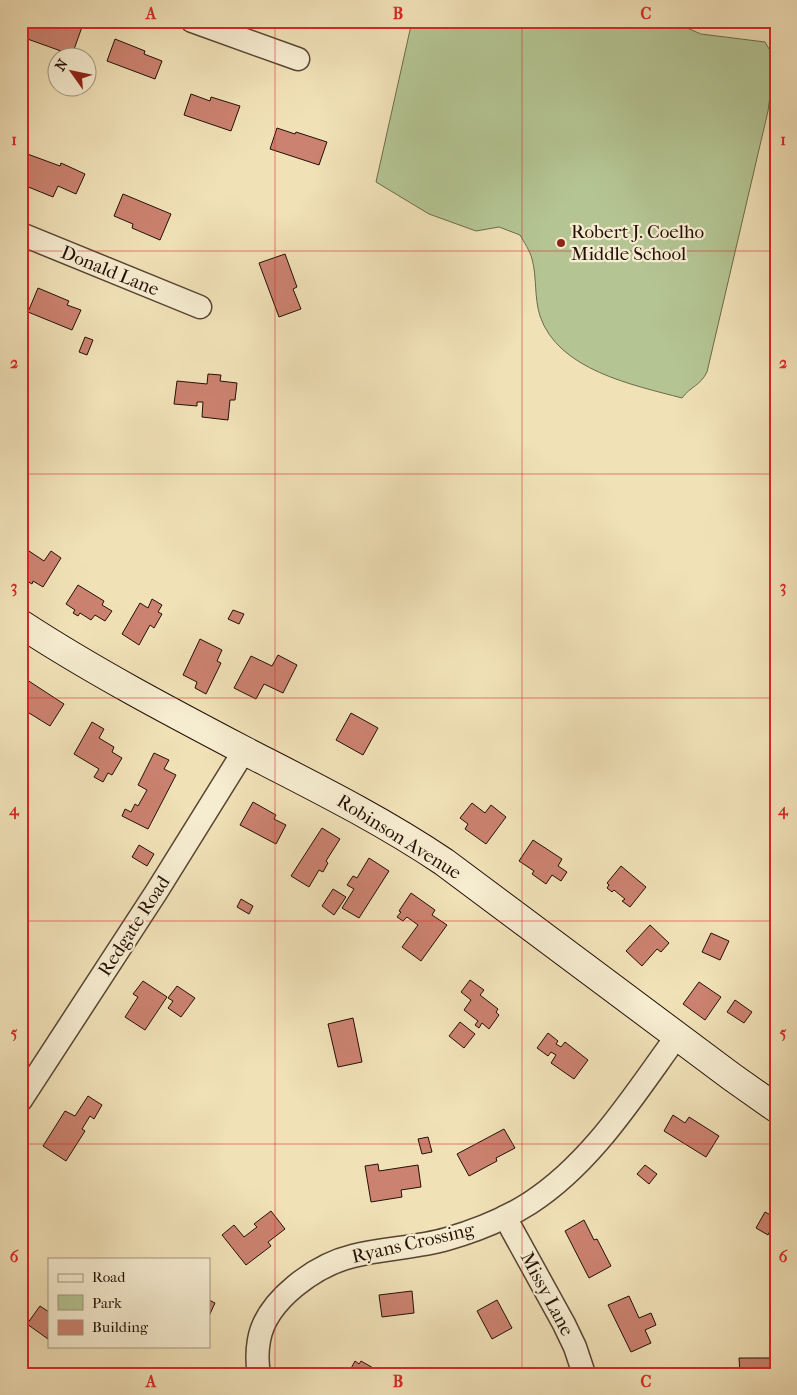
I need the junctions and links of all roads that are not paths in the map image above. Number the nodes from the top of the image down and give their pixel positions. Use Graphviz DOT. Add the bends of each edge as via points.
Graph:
graph roads {
  1 [pos="192,21"];
  2 [pos="298,59"];
  3 [pos="21,234"];
  4 [pos="200,307"];
  5 [pos="21,624"];
  6 [pos="244,750"];
  7 [pos="677,1036"];
  8 [pos="21,1100"];
  9 [pos="776,1108"];
  10 [pos="506,1217"];
  11 [pos="259,1374"];
  12 [pos="584,1374"];
  1 -- 2 [label="street"];
  3 -- 4 [label="street, Donald Lane"];
  5 -- 6 [label="street, Robinson Avenue" via="111,680"];
  6 -- 7 [label="street, Robinson Avenue" via="356,808 423,848"];
  6 -- 8 [label="street, Redgate Road" via="157,892"];
  7 -- 9 [label="street, Robinson Avenue"];
  7 -- 10 [label="street, Ryans Crossing" via="618,1116 578,1162 555,1184"];
  10 -- 11 [label="street, Ryans Crossing" via="447,1239 352,1256 309,1276 290,1290 264,1323 257,1354"];
  10 -- 12 [label="street, Missy Lane" via="564,1324"];
}
